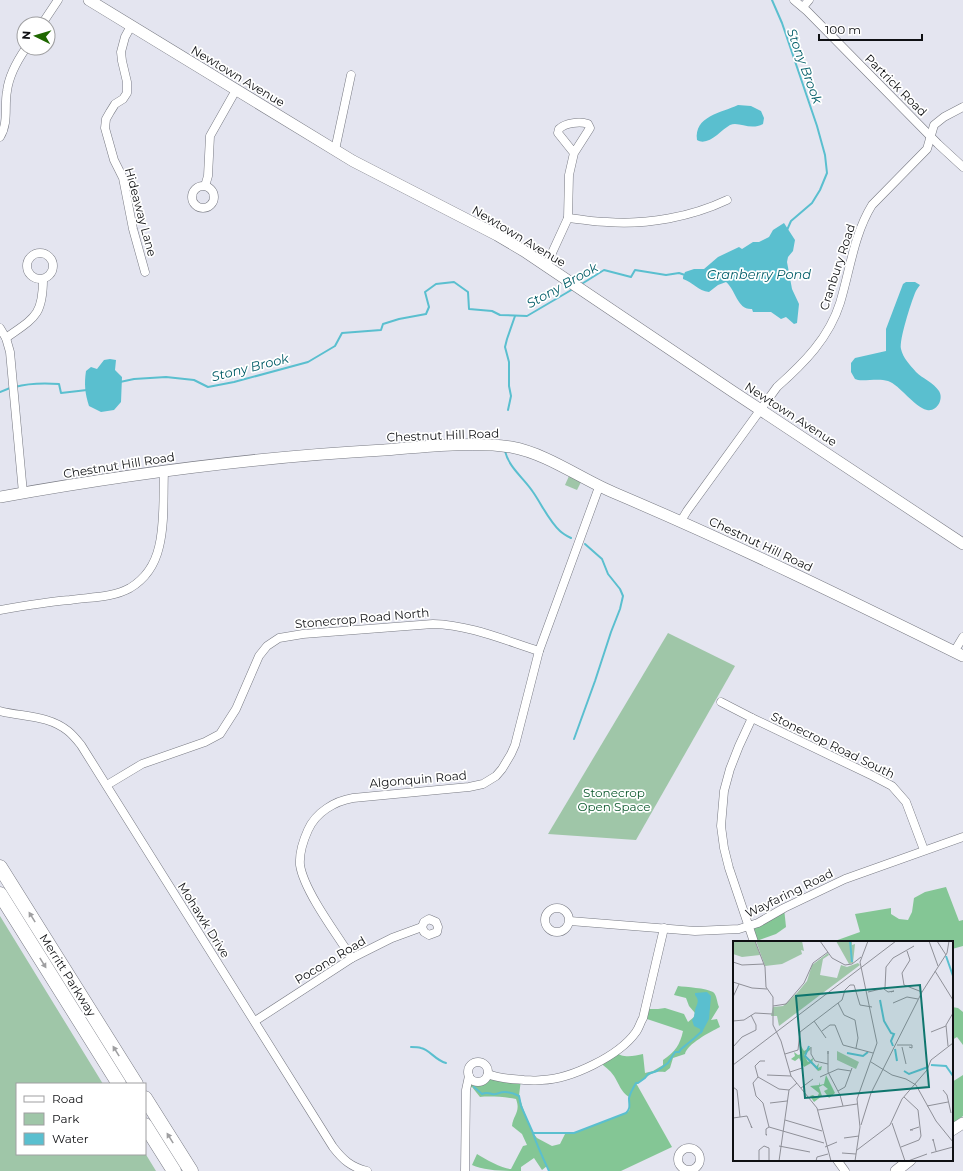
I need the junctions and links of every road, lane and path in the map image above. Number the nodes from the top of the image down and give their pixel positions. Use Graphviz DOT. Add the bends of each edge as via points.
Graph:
graph roads {
  1 [pos="58,0"];
  2 [pos="89,0"];
  3 [pos="794,0"];
  4 [pos="809,0"];
  5 [pos="803,7"];
  6 [pos="47,16"];
  7 [pos="131,26"];
  8 [pos="21,56"];
  9 [pos="351,75"];
  10 [pos="236,90"];
  11 [pos="963,107"];
  12 [pos="931,136"];
  13 [pos="0,137"];
  14 [pos="336,150"];
  15 [pos="574,153"];
  16 [pos="963,167"];
  17 [pos="205,186"];
  18 [pos="727,200"];
  19 [pos="568,218"];
  20 [pos="546,266"];
  21 [pos="145,272"];
  22 [pos="43,279"];
  23 [pos="0,328"];
  24 [pos="6,338"];
  25 [pos="761,410"];
  26 [pos="164,471"];
  27 [pos="599,486"];
  28 [pos="23,493"];
  29 [pos="0,497"];
  30 [pos="682,521"];
  31 [pos="963,544"];
  32 [pos="0,610"];
  33 [pos="963,637"];
  34 [pos="538,651"];
  35 [pos="959,654"];
  36 [pos="721,702"];
  37 [pos="0,711"];
  38 [pos="752,718"];
  39 [pos="107,785"];
  40 [pos="963,837"];
  41 [pos="924,850"];
  42 [pos="0,867"];
  43 [pos="0,894"];
  44 [pos="570,921"];
  45 [pos="422,927"];
  46 [pos="748,927"];
  47 [pos="664,928"];
  48 [pos="754,941"];
  49 [pos="352,958"];
  50 [pos="255,1021"];
  51 [pos="488,1074"];
  52 [pos="469,1076"];
  53 [pos="118,1083"];
  54 [pos="135,1083"];
  55 [pos="146,1100"];
  56 [pos="963,1123"];
  57 [pos="146,1127"];
  58 [pos="953,1129"];
  59 [pos="838,1161"];
  60 [pos="909,1161"];
  61 [pos="174,1171"];
  62 [pos="191,1171"];
  63 [pos="367,1171"];
  64 [pos="465,1171"];
  65 [pos="845,1171"];
  66 [pos="896,1171"];
  1 -- 6 [label="street"];
  2 -- 7 [label="street, Newtown Avenue"];
  3 -- 5 [label="street, Partrick Road"];
  4 -- 5 [label="street"];
  5 -- 12 [label="street, Partrick Road"];
  7 -- 10 [label="street, Newtown Avenue"];
  7 -- 21 [label="street, Hideaway Lane" via="121,52 127,93 123,100 115,104 106,119 105,128 114,160 123,178"];
  8 -- 13 [label="street" via="14,67 8,86 5,125"];
  9 -- 14 [label="street"];
  10 -- 14 [label="street, Newtown Avenue"];
  10 -- 17 [label="street" via="210,136"];
  11 -- 12 [label="street, Cranbury Road" via="937,122"];
  12 -- 16 [label="street, Partrick Road"];
  12 -- 25 [label="street, Cranbury Road" via="927,149 869,210 852,253 840,303 822,340 777,387"];
  14 -- 20 [label="street, Newtown Avenue" via="371,171 497,236"];
  15 -- 19 [label="street" via="569,175"];
  18 -- 19 [label="street" via="678,216 645,222"];
  19 -- 20 [label="street"];
  20 -- 25 [label="street, Newtown Avenue"];
  22 -- 24 [label="street" via="42,301 34,317"];
  23 -- 24 [label="street"];
  24 -- 28 [label="street" via="10,352"];
  25 -- 30 [label="street, Cranbury Road"];
  25 -- 31 [label="street, Newtown Avenue"];
  26 -- 27 [label="street, Chestnut Hill Road" via="354,452 488,445 510,447 541,456"];
  26 -- 28 [label="street, Chestnut Hill Road"];
  26 -- 32 [label="street" via="159,548 150,569 141,580 128,589 113,594"];
  27 -- 30 [label="street, Chestnut Hill Road"];
  27 -- 34 [label="street, Algonquin Road"];
  28 -- 29 [label="street, Chestnut Hill Road"];
  30 -- 35 [label="street, Chestnut Hill Road"];
  33 -- 35 [label="street"];
  34 -- 39 [label="street, Stonecrop Road North" via="471,629 447,624 309,633 279,638 267,646 259,656 236,709 220,734 142,764"];
  34 -- 49 [label="street, Algonquin Road" via="515,745 507,762 496,776 483,784 469,788 344,800 329,806 309,826 300,853 302,875 326,919"];
  36 -- 38 [label="street, Stonecrop Road South"];
  37 -- 39 [label="street, Mohawk Drive" via="53,722 69,732 81,745"];
  38 -- 41 [label="street, Stonecrop Road South" via="892,786 906,802"];
  38 -- 46 [label="street" via="733,758 724,791 721,826 728,862"];
  39 -- 50 [label="street, Mohawk Drive"];
  40 -- 41 [label="street, Wayfaring Road"];
  41 -- 46 [label="street, Wayfaring Road" via="833,884"];
  54 -- 42 [label="highway, Merritt Parkway, one-way"];
  43 -- 53 [label="highway, Merritt Parkway, one-way"];
  44 -- 47 [label="street, Wayfaring Road"];
  45 -- 49 [label="street, Pocono Road" via="392,938"];
  46 -- 47 [label="street, Wayfaring Road" via="710,931"];
  46 -- 48 [label="street"];
  47 -- 51 [label="street" via="643,1018 627,1042 599,1062 557,1078 501,1078"];
  49 -- 50 [label="street, Pocono Road"];
  50 -- 63 [label="street, Mohawk Drive" via="336,1151 345,1162"];
  51 -- 52 [label="street" via="481,1082 474,1081"];
  51 -- 52 [label="street" via="485,1064 475,1062 468,1070"];
  52 -- 64 [label="street" via="466,1090"];
  62 -- 55 [label="highway, one-way"];
  56 -- 58 [label="street"];
  57 -- 61 [label="highway"];
  59 -- 65 [label="street"];
  60 -- 66 [label="street"];
}
